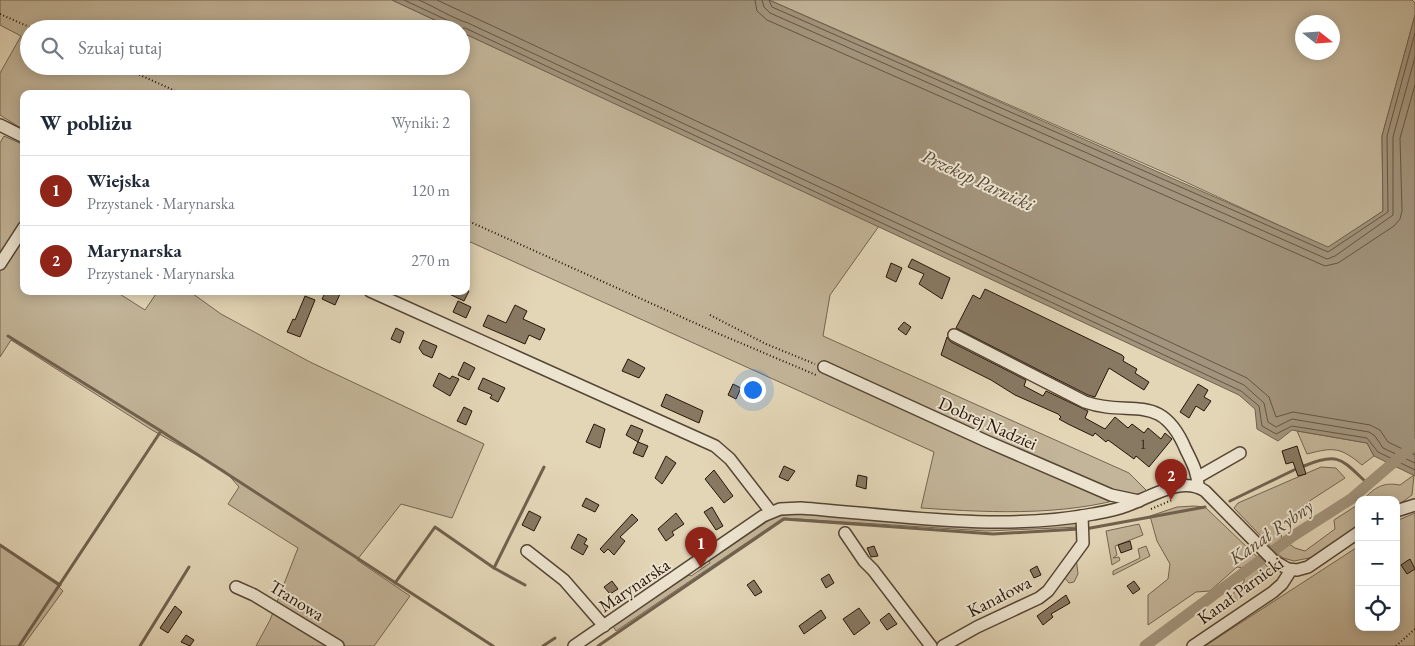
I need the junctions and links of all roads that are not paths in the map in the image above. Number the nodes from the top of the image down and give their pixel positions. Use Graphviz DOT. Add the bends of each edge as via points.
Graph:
graph roads {
  1 [pos="0,125"];
  2 [pos="20,135"];
  3 [pos="20,233"];
  4 [pos="0,264"];
  5 [pos="379,295"];
  6 [pos="954,335"];
  7 [pos="822,372"];
  8 [pos="1240,453"];
  9 [pos="1201,486"];
  10 [pos="1415,505"];
  11 [pos="1143,506"];
  12 [pos="1400,510"];
  13 [pos="771,512"];
  14 [pos="1082,519"];
  15 [pos="845,532"];
  16 [pos="1355,535"];
  17 [pos="527,551"];
  18 [pos="1291,570"];
  19 [pos="236,588"];
  20 [pos="604,626"];
  21 [pos="338,646"];
  22 [pos="574,646"];
  23 [pos="931,646"];
  24 [pos="943,646"];
  25 [pos="1193,646"];
  1 -- 2 [label="street"];
  3 -- 4 [label="street"];
  5 -- 13 [label="street" via="715,446 730,459"];
  6 -- 9 [label="street" via="1085,402 1096,406 1138,408 1164,417 1182,439"];
  7 -- 11 [label="street, Dobrej Nadziei" via="1111,496"];
  8 -- 9 [label="street"];
  9 -- 11 [label="street, Marynarska" via="1178,486"];
  9 -- 18 [label="street" via="1274,561"];
  10 -- 12 [label="street"];
  11 -- 14 [label="street, Marynarska"];
  13 -- 14 [label="street, Marynarska" via="801,508 976,520"];
  13 -- 20 [label="street, Marynarska"];
  14 -- 24 [label="street, Kanałowa" via="1084,535 1080,549 1054,584 1039,598"];
  15 -- 23 [label="street"];
  16 -- 18 [label="street, Kanał Parnicki" via="1308,566"];
  17 -- 20 [label="street" via="564,580"];
  18 -- 25 [label="street, Kanał Parnicki" via="1274,592"];
  19 -- 21 [label="street, Tranowa" via="254,595"];
  20 -- 22 [label="street, Marynarska"];
}
